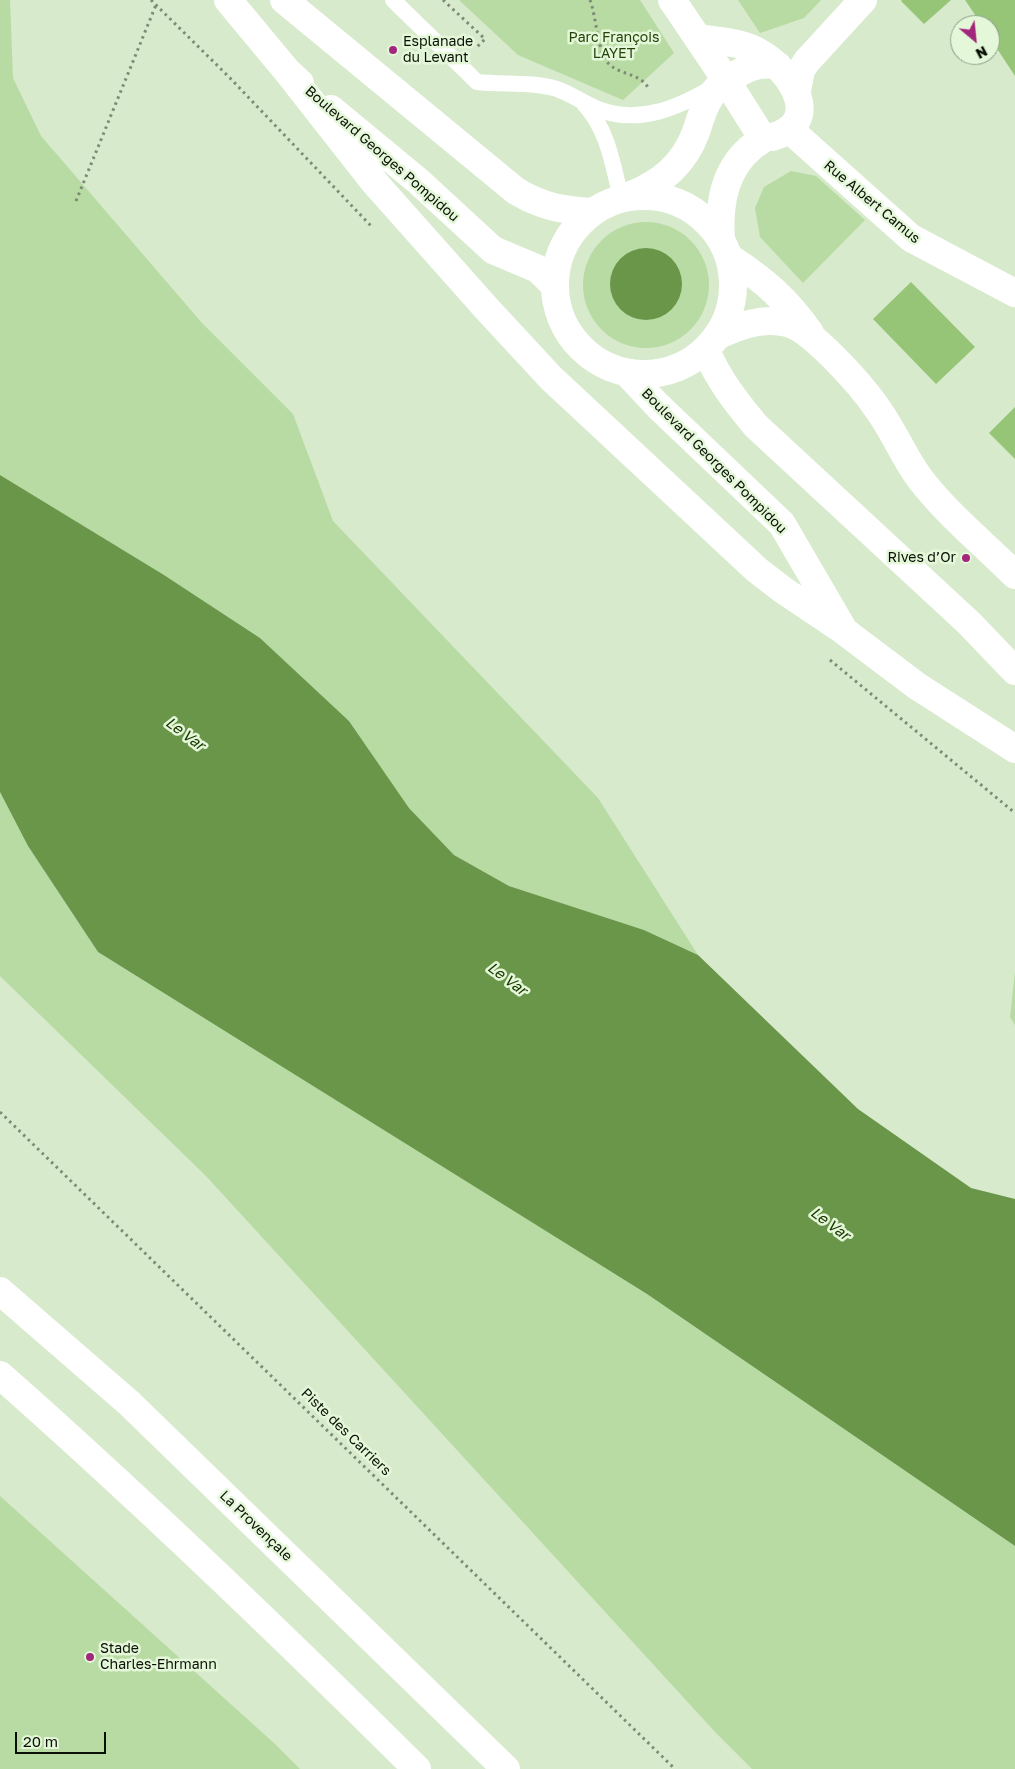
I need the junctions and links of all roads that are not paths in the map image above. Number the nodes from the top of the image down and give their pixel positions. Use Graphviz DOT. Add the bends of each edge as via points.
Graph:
graph roads {
  1 [pos="228,0"];
  2 [pos="284,0"];
  3 [pos="393,0"];
  4 [pos="672,0"];
  5 [pos="864,0"];
  6 [pos="698,38"];
  7 [pos="778,66"];
  8 [pos="287,71"];
  9 [pos="726,80"];
  10 [pos="797,91"];
  11 [pos="578,99"];
  12 [pos="789,129"];
  13 [pos="763,139"];
  14 [pos="622,198"];
  15 [pos="592,212"];
  16 [pos="726,249"];
  17 [pos="554,284"];
  18 [pos="1015,293"];
  19 [pos="813,339"];
  20 [pos="711,343"];
  21 [pos="627,373"];
  22 [pos="1015,575"];
  23 [pos="844,631"];
  24 [pos="1015,671"];
  25 [pos="1015,749"];
  26 [pos="0,1291"];
  27 [pos="0,1375"];
  28 [pos="417,1769"];
  29 [pos="506,1769"];
  1 -- 8 [label="main road, Boulevard Georges Pompidou"];
  2 -- 15 [label="main road" via="516,191 538,204"];
  3 -- 11 [label="lane" via="477,82 541,86"];
  4 -- 6 [label="main road"];
  5 -- 10 [label="main road" via="807,61 801,70"];
  6 -- 7 [label="main road" via="744,45"];
  6 -- 9 [label="main road"];
  7 -- 9 [label="main road" via="766,63 753,65"];
  7 -- 10 [label="main road"];
  8 -- 17 [label="main road, Boulevard Georges Pompidou" via="418,181 493,250 538,269"];
  8 -- 23 [label="main road" via="375,183 552,378 757,570"];
  9 -- 11 [label="lane" via="683,103 652,114 614,114"];
  9 -- 13 [label="main road"];
  9 -- 14 [label="main road" via="706,101 690,146 679,164 646,190"];
  10 -- 12 [label="main road" via="800,112"];
  11 -- 14 [label="lane" via="603,131"];
  12 -- 13 [label="main road"];
  12 -- 18 [label="main road, Rue Albert Camus" via="911,238"];
  13 -- 16 [label="main road" via="741,156 723,192 719,215"];
  14 -- 15 [label="main road"];
  14 -- 16 [label="main road" via="644,195 668,198 689,207 707,221"];
  15 -- 17 [label="main road" via="564,244"];
  16 -- 19 [label="main road" via="775,290 794,310"];
  16 -- 20 [label="main road" via="734,278 732,299 727,318"];
  17 -- 21 [label="main road" via="558,309 568,332 583,351 604,365"];
  19 -- 20 [label="main road" via="788,323 764,321 740,326"];
  19 -- 22 [label="main road" via="878,409 926,486"];
  20 -- 21 [label="main road" via="682,366 655,374"];
  20 -- 24 [label="main road" via="713,368 756,426 970,623"];
  21 -- 23 [label="main road, Boulevard Georges Pompidou" via="782,524"];
  23 -- 25 [label="main road, Boulevard Georges Pompidou" via="917,686"];
  26 -- 29 [label="main road, La Provençale" via="129,1403"];
  27 -- 28 [label="main road" via="221,1576"];
}
